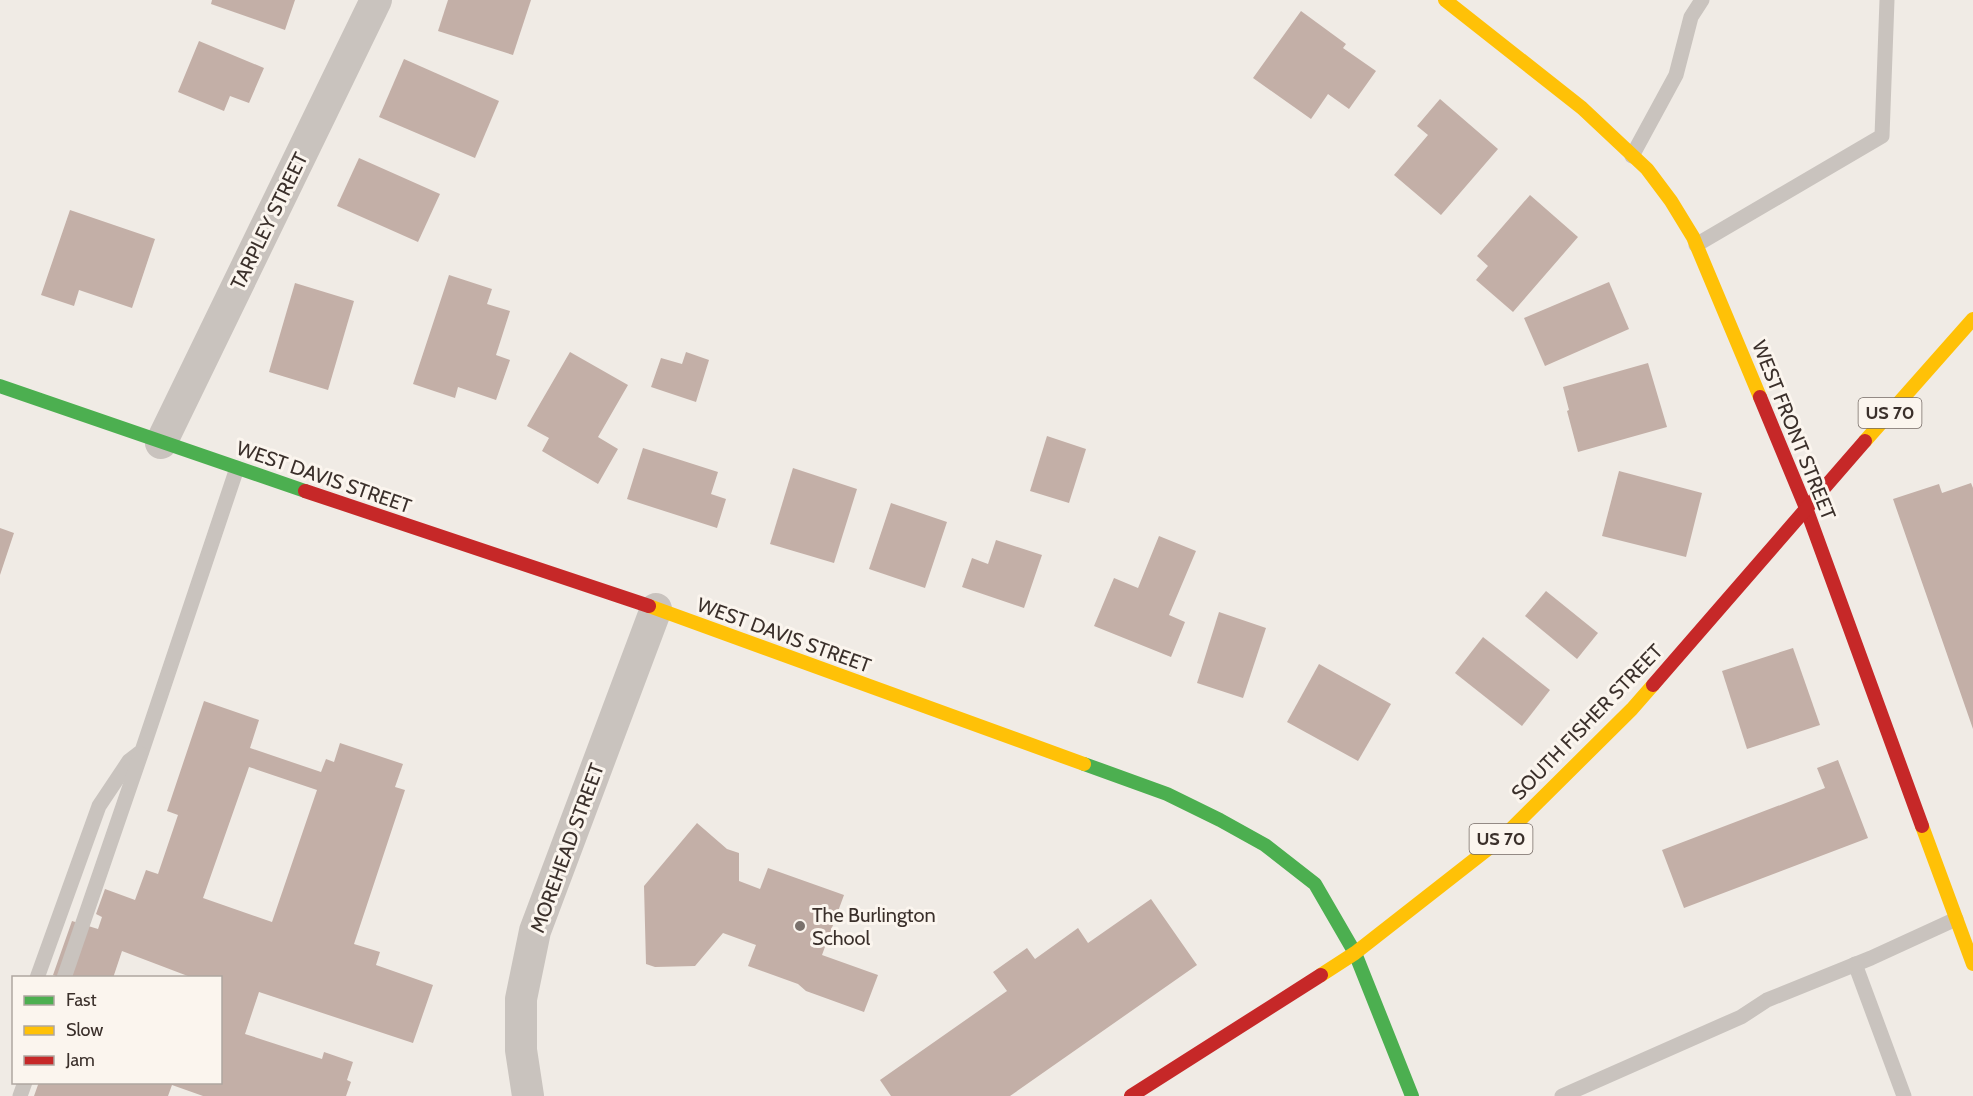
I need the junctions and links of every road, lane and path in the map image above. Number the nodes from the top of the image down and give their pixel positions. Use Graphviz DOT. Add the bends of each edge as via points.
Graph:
graph roads {
  1 [pos="376,0"];
  2 [pos="1446,0"];
  3 [pos="1702,0"];
  4 [pos="1887,0"];
  5 [pos="1632,156"];
  6 [pos="1696,245"];
  7 [pos="1973,319"];
  8 [pos="0,386"];
  9 [pos="161,443"];
  10 [pos="237,468"];
  11 [pos="1806,508"];
  12 [pos="656,609"];
  13 [pos="142,751"];
  14 [pos="1956,919"];
  15 [pos="1355,953"];
  16 [pos="1855,964"];
  17 [pos="1973,964"];
  18 [pos="38,976"];
  19 [pos="65,976"];
  20 [pos="528,1096"];
  21 [pos="1131,1096"];
  22 [pos="1412,1096"];
  23 [pos="1562,1096"];
  24 [pos="1904,1096"];
  1 -- 9 [label="street, TARPLEY STREET"];
  2 -- 5 [label="street, WEST FRONT STREET" via="1582,108"];
  3 -- 5 [label="lane" via="1691,17 1676,75"];
  4 -- 6 [label="lane" via="1882,136"];
  5 -- 6 [label="street, WEST FRONT STREET" via="1671,201"];
  6 -- 11 [label="street, WEST FRONT STREET"];
  7 -- 11 [label="street, SOUTH FISHER STREET / US 70"];
  8 -- 9 [label="street, WEST DAVIS STREET"];
  9 -- 10 [label="street, WEST DAVIS STREET"];
  10 -- 12 [label="street, WEST DAVIS STREET"];
  10 -- 13 [label="lane"];
  11 -- 14 [label="street, WEST FRONT STREET"];
  11 -- 15 [label="street, SOUTH FISHER STREET / US 70" via="1632,709 1502,838"];
  12 -- 15 [label="street, WEST DAVIS STREET" via="1167,794 1210,815 1264,845 1315,884"];
  12 -- 20 [label="street, MOREHEAD STREET" via="535,931 521,999 520,1050"];
  13 -- 18 [label="lane" via="129,761 99,806"];
  13 -- 19 [label="lane"];
  14 -- 16 [label="lane"];
  14 -- 17 [label="street, WEST FRONT STREET"];
  15 -- 21 [label="street, SOUTH FISHER STREET / US 70"];
  15 -- 22 [label="street, WEST DAVIS STREET"];
  16 -- 23 [label="lane" via="1767,1000 1741,1017"];
  16 -- 24 [label="lane"];
}
